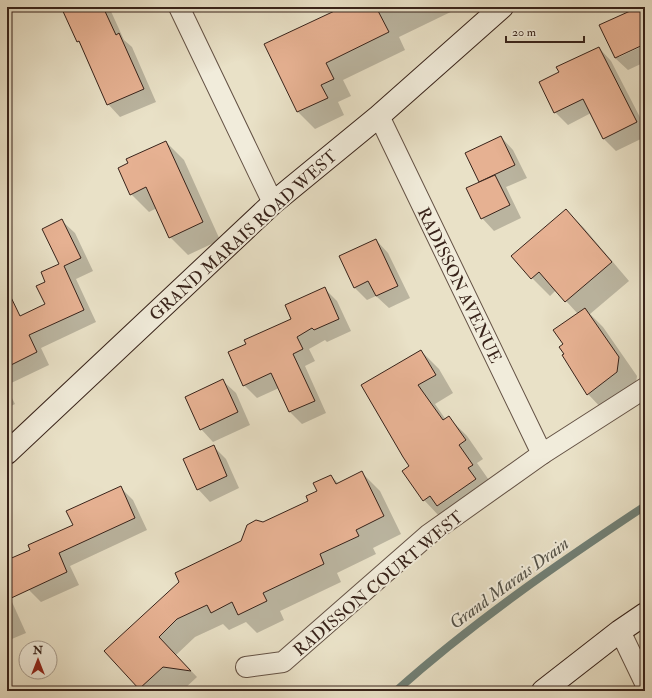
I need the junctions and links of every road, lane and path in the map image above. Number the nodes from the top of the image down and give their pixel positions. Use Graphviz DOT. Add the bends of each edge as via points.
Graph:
graph roads {
  1 [pos="179,7"];
  2 [pos="502,7"];
  3 [pos="378,116"];
  4 [pos="273,203"];
  5 [pos="645,388"];
  6 [pos="7,453"];
  7 [pos="542,454"];
  8 [pos="645,614"];
  9 [pos="620,631"];
  10 [pos="246,667"];
  11 [pos="645,682"];
  12 [pos="543,691"];
  1 -- 4 [label="street"];
  2 -- 3 [label="street, GRAND MARAIS ROAD WEST"];
  3 -- 4 [label="street, GRAND MARAIS ROAD WEST"];
  3 -- 7 [label="street, RADISSON AVENUE"];
  4 -- 6 [label="street, GRAND MARAIS ROAD WEST"];
  5 -- 7 [label="street, RADISSON COURT WEST"];
  7 -- 10 [label="street, RADISSON COURT WEST" via="428,535 283,662"];
  8 -- 9 [label="street"];
  9 -- 11 [label="street"];
  9 -- 12 [label="street"];
}
